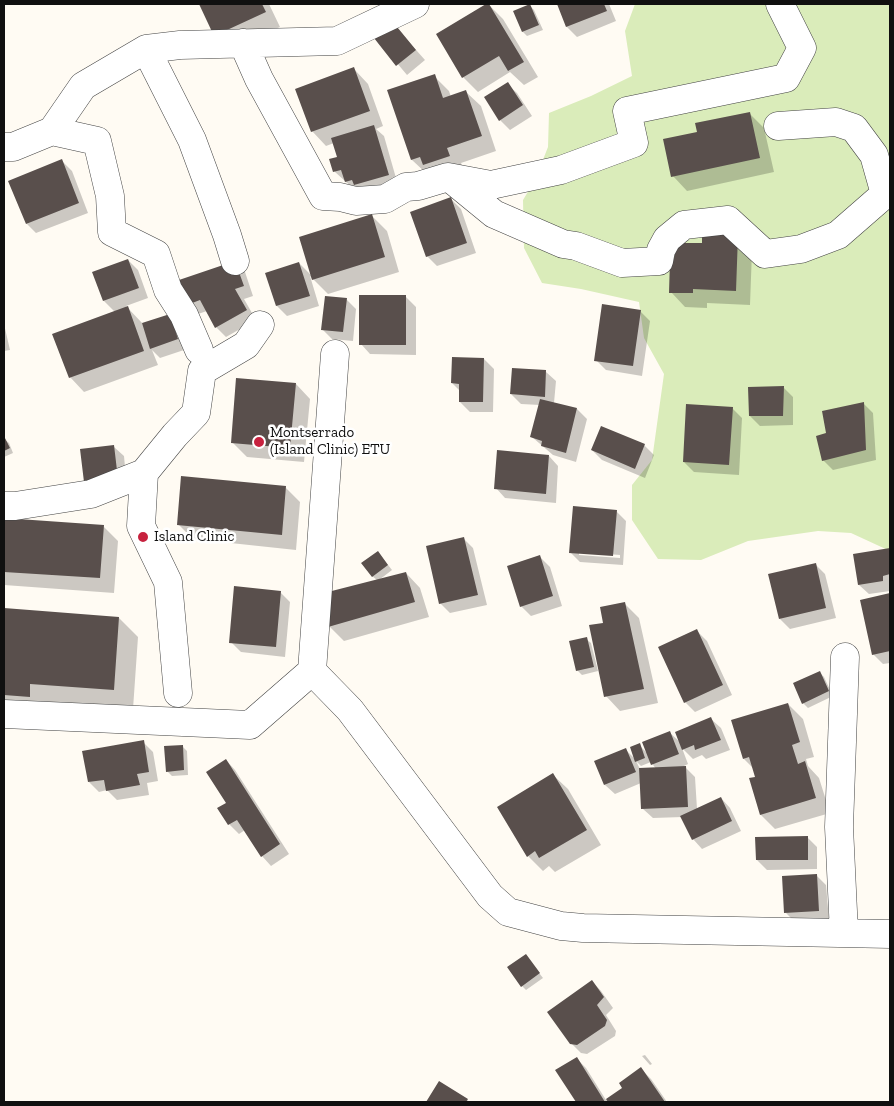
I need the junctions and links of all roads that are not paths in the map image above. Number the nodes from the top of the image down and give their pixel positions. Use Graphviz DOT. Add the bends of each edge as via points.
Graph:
graph roads {
  1 [pos="415,4"];
  2 [pos="780,4"];
  3 [pos="243,43"];
  4 [pos="146,49"];
  5 [pos="778,126"];
  6 [pos="52,131"];
  7 [pos="4,147"];
  8 [pos="448,177"];
  9 [pos="235,261"];
  10 [pos="260,325"];
  11 [pos="198,350"];
  12 [pos="335,354"];
  13 [pos="144,473"];
  14 [pos="4,506"];
  15 [pos="845,657"];
  16 [pos="312,671"];
  17 [pos="178,693"];
  18 [pos="4,714"];
  19 [pos="844,933"];
  20 [pos="890,934"];
  1 -- 3 [label="street" via="337,40"];
  2 -- 8 [label="street" via="802,48 786,78 627,111 634,143 561,170 492,185"];
  3 -- 4 [label="street"];
  3 -- 8 [label="street" via="259,79 323,196 349,200 385,199 406,187"];
  4 -- 6 [label="street" via="83,86"];
  4 -- 9 [label="street" via="192,140"];
  5 -- 8 [label="street" via="836,122 854,128 874,155 885,194 838,236 800,249 765,254 728,220 684,225 667,239 659,261 622,263 563,244 494,214"];
  6 -- 7 [label="street" via="13,147"];
  6 -- 11 [label="street" via="97,141 110,196 112,232 156,254 168,290 184,315"];
  10 -- 13 [label="street" via="246,346 202,371 196,413"];
  12 -- 16 [label="street"];
  13 -- 14 [label="street" via="91,494"];
  13 -- 17 [label="street" via="141,526 168,582"];
  15 -- 19 [label="street" via="839,828"];
  16 -- 18 [label="street" via="250,726"];
  16 -- 19 [label="street" via="350,710 490,896 508,912 583,928"];
  19 -- 20 [label="street"];
}
